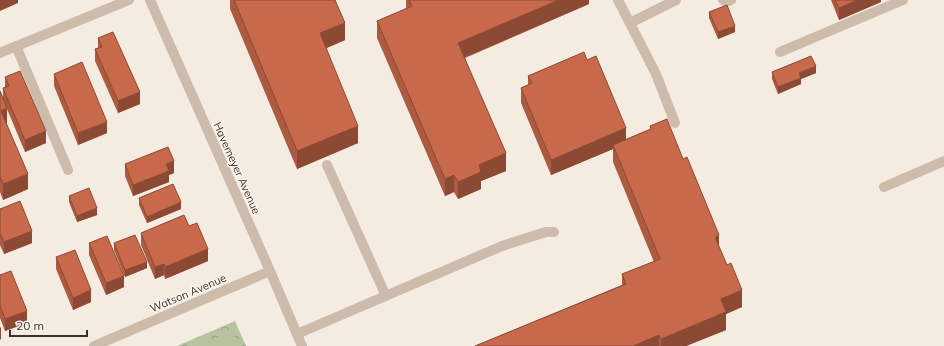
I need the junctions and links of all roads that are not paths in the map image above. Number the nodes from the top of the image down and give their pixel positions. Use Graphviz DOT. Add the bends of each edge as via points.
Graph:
graph roads {
  1 [pos="129,0"];
  2 [pos="150,0"];
  3 [pos="618,0"];
  4 [pos="676,0"];
  5 [pos="723,0"];
  6 [pos="731,0"];
  7 [pos="902,0"];
  8 [pos="630,24"];
  9 [pos="16,46"];
  10 [pos="780,52"];
  11 [pos="0,53"];
  12 [pos="675,123"];
  13 [pos="944,161"];
  14 [pos="327,165"];
  15 [pos="68,170"];
  16 [pos="884,187"];
  17 [pos="554,232"];
  18 [pos="270,270"];
  19 [pos="386,296"];
  20 [pos="297,334"];
  21 [pos="94,346"];
  22 [pos="302,346"];
  1 -- 9 [label="street"];
  2 -- 18 [label="street, Havemeyer Avenue"];
  3 -- 8 [label="street"];
  4 -- 8 [label="street"];
  5 -- 6 [label="street"];
  7 -- 10 [label="street"];
  8 -- 12 [label="street" via="656,74"];
  9 -- 11 [label="street"];
  9 -- 15 [label="street"];
  13 -- 16 [label="street"];
  14 -- 19 [label="street"];
  17 -- 19 [label="street" via="546,232 502,246"];
  18 -- 20 [label="street, Havemeyer Avenue"];
  18 -- 21 [label="street, Watson Avenue"];
  19 -- 20 [label="street"];
  20 -- 22 [label="street, Havemeyer Avenue"];
}
